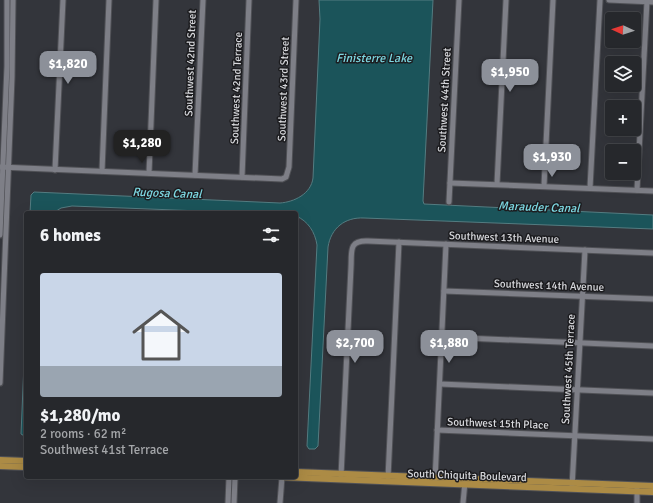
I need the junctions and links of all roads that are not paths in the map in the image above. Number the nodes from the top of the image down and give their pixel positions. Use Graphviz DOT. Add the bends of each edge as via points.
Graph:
graph roads {
  1 [pos="7,0"];
  2 [pos="13,0"];
  3 [pos="63,0"];
  4 [pos="109,0"];
  5 [pos="156,0"];
  6 [pos="203,0"];
  7 [pos="249,0"];
  8 [pos="296,0"];
  9 [pos="459,0"];
  10 [pos="506,0"];
  11 [pos="553,0"];
  12 [pos="600,0"];
  13 [pos="609,0"];
  14 [pos="647,2"];
  15 [pos="653,2"];
  16 [pos="0,25"];
  17 [pos="10,25"];
  18 [pos="1,168"];
  19 [pos="9,168"];
  20 [pos="55,170"];
  21 [pos="102,171"];
  22 [pos="149,173"];
  23 [pos="195,175"];
  24 [pos="242,177"];
  25 [pos="450,183"];
  26 [pos="497,184"];
  27 [pos="544,186"];
  28 [pos="590,188"];
  29 [pos="637,190"];
  30 [pos="653,191"];
  31 [pos="449,202"];
  32 [pos="0,226"];
  33 [pos="6,226"];
  34 [pos="0,234"];
  35 [pos="399,242"];
  36 [pos="446,244"];
  37 [pos="585,250"];
  38 [pos="653,253"];
  39 [pos="444,291"];
  40 [pos="582,296"];
  41 [pos="653,299"];
  42 [pos="442,337"];
  43 [pos="580,343"];
  44 [pos="653,346"];
  45 [pos="0,383"];
  46 [pos="440,384"];
  47 [pos="577,390"];
  48 [pos="653,393"];
  49 [pos="437,430"];
  50 [pos="575,436"];
  51 [pos="653,439"];
  52 [pos="0,460"];
  53 [pos="24,461"];
  54 [pos="0,466"];
  55 [pos="24,467"];
  56 [pos="298,472"];
  57 [pos="341,476"];
  58 [pos="298,477"];
  59 [pos="388,478"];
  60 [pos="229,479"];
  61 [pos="235,479"];
  62 [pos="281,479"];
  63 [pos="435,480"];
  64 [pos="465,481"];
  65 [pos="572,486"];
  66 [pos="653,486"];
  67 [pos="637,488"];
  68 [pos="653,492"];
  69 [pos="228,503"];
  70 [pos="234,503"];
  71 [pos="280,503"];
  72 [pos="463,503"];
  73 [pos="637,503"];
  1 -- 17 [label="street"];
  2 -- 17 [label="street"];
  3 -- 20 [label="street"];
  4 -- 21 [label="street"];
  5 -- 22 [label="street"];
  6 -- 23 [label="street, Southwest 42nd Street"];
  7 -- 24 [label="street, Southwest 42nd Terrace"];
  8 -- 24 [label="street, Southwest 43rd Street" via="289,167 286,177"];
  9 -- 25 [label="street, Southwest 44th Street"];
  10 -- 26 [label="street"];
  11 -- 27 [label="street"];
  12 -- 28 [label="street"];
  13 -- 14 [label="street"];
  14 -- 15 [label="street"];
  14 -- 29 [label="street"];
  16 -- 17 [label="street"];
  17 -- 18 [label="street"];
  17 -- 19 [label="street" via="13,71"];
  18 -- 19 [label="street"];
  18 -- 32 [label="street"];
  19 -- 20 [label="street"];
  19 -- 33 [label="street"];
  20 -- 21 [label="street"];
  21 -- 22 [label="street"];
  22 -- 23 [label="street"];
  23 -- 24 [label="street"];
  25 -- 26 [label="street"];
  25 -- 31 [label="street, Southwest 44th Street"];
  26 -- 27 [label="street"];
  27 -- 28 [label="street"];
  28 -- 29 [label="street"];
  29 -- 30 [label="street"];
  32 -- 33 [label="street"];
  32 -- 34 [label="street"];
  33 -- 45 [label="street"];
  35 -- 36 [label="street, Southwest 13th Avenue"];
  35 -- 57 [label="street, Southwest 13th Avenue" via="362,241 354,243 353,246"];
  35 -- 59 [label="street"];
  36 -- 37 [label="street, Southwest 13th Avenue"];
  36 -- 39 [label="street"];
  37 -- 38 [label="street, Southwest 13th Avenue"];
  37 -- 40 [label="street, Southwest 45th Terrace"];
  39 -- 40 [label="street, Southwest 14th Avenue"];
  39 -- 42 [label="street"];
  40 -- 41 [label="street, Southwest 14th Avenue"];
  40 -- 43 [label="street, Southwest 45th Terrace"];
  42 -- 43 [label="street"];
  42 -- 46 [label="street"];
  43 -- 44 [label="street"];
  43 -- 47 [label="street, Southwest 45th Terrace"];
  46 -- 47 [label="street"];
  46 -- 49 [label="street"];
  47 -- 48 [label="street"];
  47 -- 50 [label="street, Southwest 45th Terrace"];
  49 -- 50 [label="street, Southwest 15th Place"];
  49 -- 63 [label="street"];
  50 -- 51 [label="street, Southwest 15th Place"];
  50 -- 65 [label="street, Southwest 45th Terrace"];
  52 -- 53 [label="main road"];
  54 -- 55 [label="main road"];
  56 -- 57 [label="main road, South Chiquita Boulevard"];
  57 -- 58 [label="main road, South Chiquita Boulevard"];
  57 -- 59 [label="main road, South Chiquita Boulevard"];
  59 -- 63 [label="main road, South Chiquita Boulevard"];
  60 -- 69 [label="street"];
  61 -- 70 [label="street"];
  62 -- 71 [label="street"];
  63 -- 64 [label="main road, South Chiquita Boulevard"];
  64 -- 65 [label="main road, South Chiquita Boulevard"];
  64 -- 72 [label="street"];
  65 -- 67 [label="main road, South Chiquita Boulevard"];
  66 -- 67 [label="main road, South Chiquita Boulevard"];
  67 -- 68 [label="main road, South Chiquita Boulevard"];
  67 -- 73 [label="street"];
}
